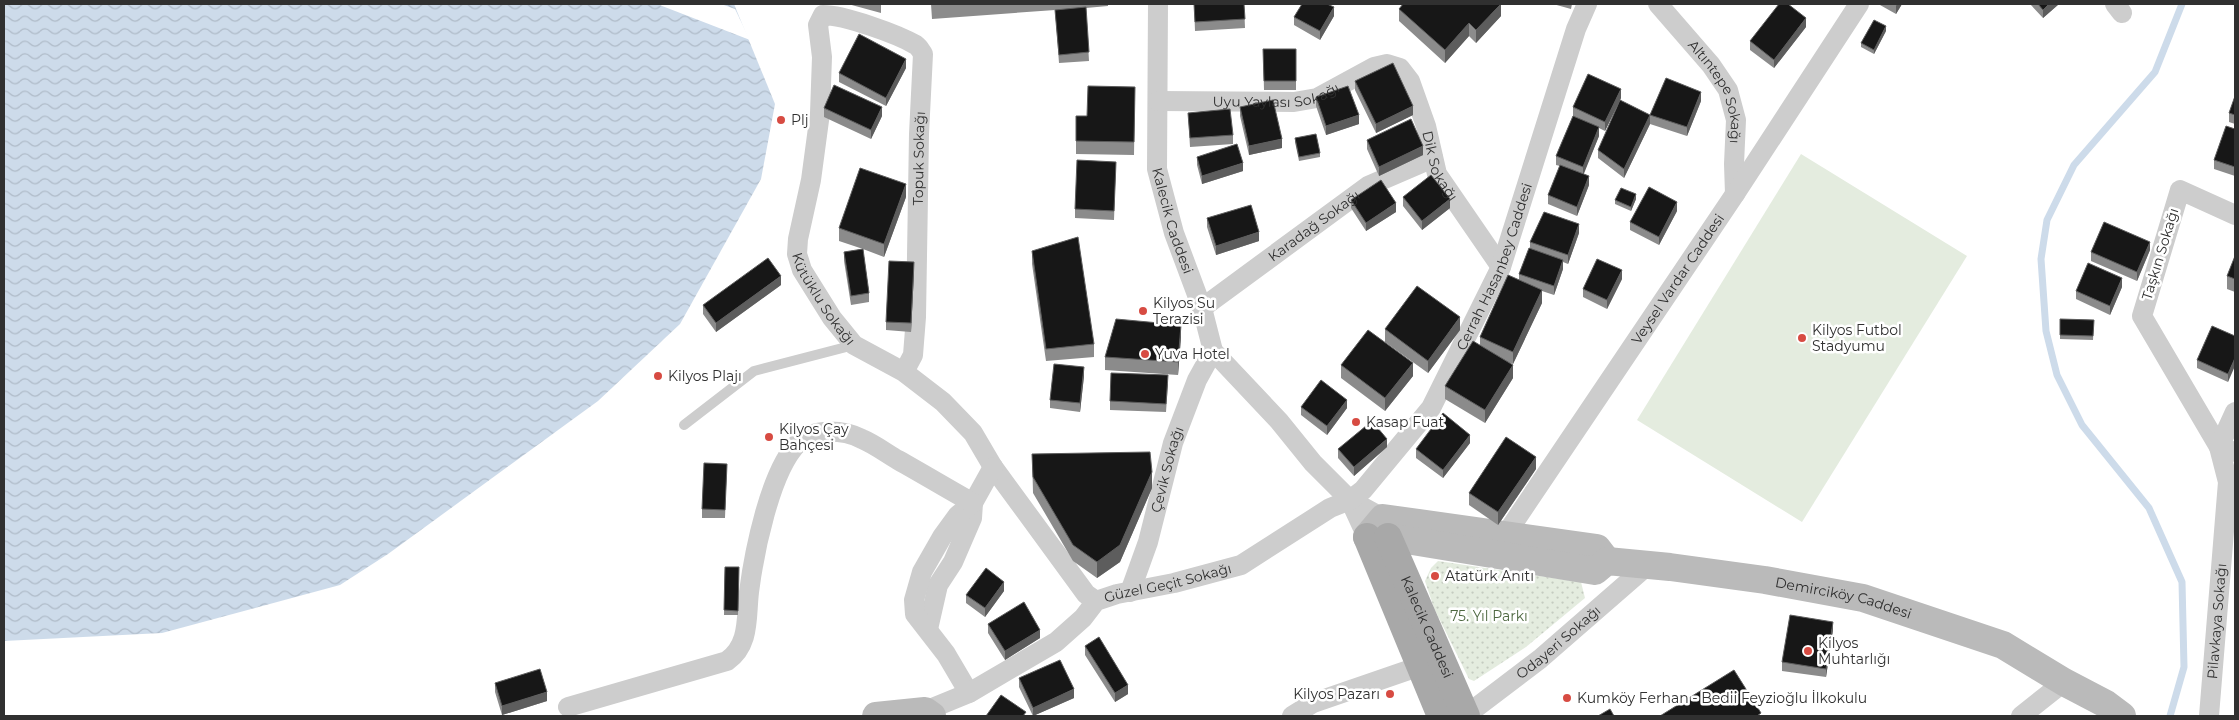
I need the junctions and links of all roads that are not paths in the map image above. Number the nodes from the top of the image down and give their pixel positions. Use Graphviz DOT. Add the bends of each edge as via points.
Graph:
graph roads {
  1 [pos="1587,4"];
  2 [pos="1658,4"];
  3 [pos="1859,4"];
  4 [pos="1163,6"];
  5 [pos="823,15"];
  6 [pos="1387,64"];
  7 [pos="1158,101"];
  8 [pos="1433,158"];
  9 [pos="1735,194"];
  10 [pos="2235,215"];
  11 [pos="1501,267"];
  12 [pos="1202,308"];
  13 [pos="854,345"];
  14 [pos="1213,351"];
  15 [pos="904,372"];
  16 [pos="2235,412"];
  17 [pos="684,425"];
  18 [pos="2227,450"];
  19 [pos="993,467"];
  20 [pos="1350,500"];
  21 [pos="973,503"];
  22 [pos="1379,531"];
  23 [pos="1503,545"];
  24 [pos="1648,565"];
  25 [pos="1130,592"];
  26 [pos="1096,601"];
  27 [pos="1430,662"];
  28 [pos="2064,682"];
  29 [pos="969,693"];
  30 [pos="568,707"];
  31 [pos="2106,713"];
  32 [pos="928,714"];
  33 [pos="876,716"];
  34 [pos="1292,716"];
  35 [pos="1441,716"];
  36 [pos="1465,716"];
  37 [pos="2021,716"];
  38 [pos="2209,716"];
  1 -- 11 [label="street, Cerrah Hasanbey Caddesi" via="1576,29"];
  2 -- 9 [label="street, Altıntepe Sokağı" via="1711,65 1728,90 1736,120"];
  3 -- 9 [label="street, Veysel Vardar Caddesi"];
  4 -- 7 [label="street, Kalecik Caddesi"];
  5 -- 13 [label="street, Kütüklu Sokağı" via="818,25 822,57 820,113 797,254 802,270 832,318"];
  5 -- 15 [label="street, Topuk Sokağı" via="836,15 893,36 917,46 924,54 919,134 916,317 913,355"];
  6 -- 7 [label="street, Uyu Yaylası Sokağı" via="1374,67 1317,98 1294,102"];
  6 -- 8 [label="street, Dik Sokağı" via="1400,68 1410,81"];
  7 -- 12 [label="street, Kalecik Caddesi" via="1157,169 1174,233"];
  8 -- 11 [label="street, Dik Sokağı" via="1437,174"];
  8 -- 12 [label="street, Karadağ Sokağı" via="1368,186"];
  9 -- 23 [label="street, Veysel Vardar Caddesi"];
  10 -- 18 [label="street, Taşkın Sokağı" via="2180,190 2142,316"];
  11 -- 20 [label="street, Cerrah Hasanbey Caddesi" via="1431,408 1363,490"];
  12 -- 14 [label="street, Kalecik Caddesi"];
  13 -- 15 [label="street, Kütüklu Sokağı"];
  13 -- 17 [label="lane" via="754,370"];
  14 -- 20 [label="street, Kalecik Caddesi" via="1279,421 1312,463"];
  14 -- 25 [label="street, Çevik Sokağı" via="1174,443 1148,542"];
  15 -- 19 [label="street, Kütüklu Sokağı" via="943,402 973,433"];
  16 -- 18 [label="street"];
  18 -- 38 [label="street, Pilavkaya Sokağı" via="2228,482"];
  19 -- 21 [label="street"];
  19 -- 26 [label="street, Kütüklu Sokağı" via="1086,594"];
  20 -- 22 [label="street, Kalecik Caddesi"];
  20 -- 25 [label="street, Güzel Geçit Sokağı" via="1330,508 1241,566"];
  21 -- 29 [label="street" via="958,515 942,537 922,572 914,600 914,614 928,629"];
  21 -- 30 [label="street" via="861,438 834,432 807,436 789,454 772,492 756,555 742,646 737,654 727,661"];
  22 -- 23 [label="street, Demirciköy Caddesi"];
  22 -- 27 [label="main road, Kalecik Caddesi"];
  23 -- 24 [label="street, Demirciköy Caddesi" via="1597,548 1607,561"];
  24 -- 28 [label="street, Demirciköy Caddesi" via="1764,580 1863,598 2003,645"];
  24 -- 36 [label="street, Odayeri Sokağı" via="1540,659"];
  25 -- 26 [label="street, Güzel Geçit Sokağı"];
  26 -- 29 [label="street, Güzel Geçit Sokağı" via="1083,618 1056,642"];
  27 -- 34 [label="street" via="1313,704"];
  27 -- 35 [label="main road, Kalecik Caddesi"];
  27 -- 36 [label="main road, Kalecik Caddesi"];
  28 -- 31 [label="street, Demirciköy Caddesi"];
  28 -- 37 [label="street"];
  29 -- 32 [label="street, Güzel Geçit Sokağı"];
  32 -- 33 [label="street"];
}
